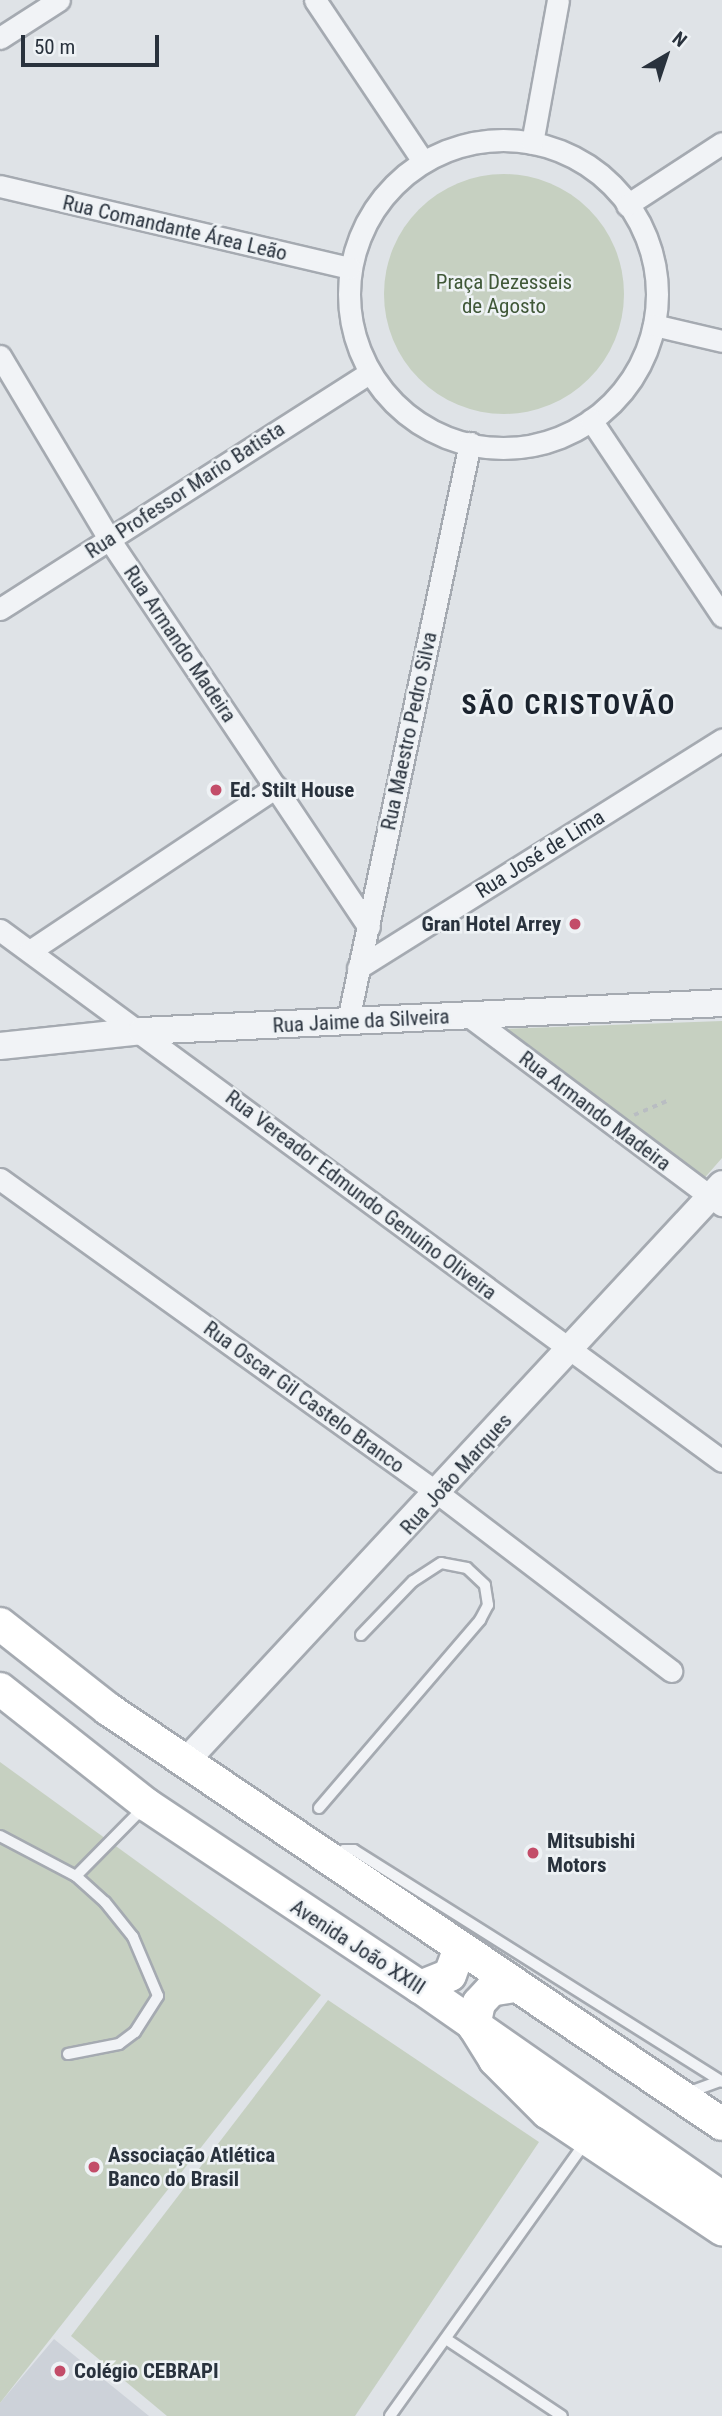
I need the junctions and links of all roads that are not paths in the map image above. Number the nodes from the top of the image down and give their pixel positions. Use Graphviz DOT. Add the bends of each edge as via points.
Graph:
graph roads {
  1 [pos="59,0"];
  2 [pos="315,0"];
  3 [pos="558,0"];
  4 [pos="0,38"];
  5 [pos="532,143"];
  6 [pos="722,143"];
  7 [pos="422,160"];
  8 [pos="0,186"];
  9 [pos="627,205"];
  10 [pos="350,268"];
  11 [pos="654,325"];
  12 [pos="722,341"];
  13 [pos="0,356"];
  14 [pos="370,372"];
  15 [pos="591,420"];
  16 [pos="470,443"];
  17 [pos="109,539"];
  18 [pos="0,609"];
  19 [pos="722,616"];
  20 [pos="722,740"];
  21 [pos="276,787"];
  22 [pos="369,927"];
  23 [pos="0,930"];
  24 [pos="30,951"];
  25 [pos="358,968"];
  26 [pos="722,1003"];
  27 [pos="469,1016"];
  28 [pos="348,1020"];
  29 [pos="142,1031"];
  30 [pos="0,1046"];
  31 [pos="0,1179"];
  32 [pos="718,1195"];
  33 [pos="568,1350"];
  34 [pos="722,1461"];
  35 [pos="439,1494"];
  36 [pos="0,1623"];
  37 [pos="361,1635"];
  38 [pos="671,1671"];
  39 [pos="0,1689"];
  40 [pos="187,1760"];
  41 [pos="147,1805"];
  42 [pos="319,1808"];
  43 [pos="0,1836"];
  44 [pos="76,1876"];
  45 [pos="466,1937"];
  46 [pos="523,1956"];
  47 [pos="505,1980"];
  48 [pos="420,1987"];
  49 [pos="474,2026"];
  50 [pos="68,2053"];
  51 [pos="721,2082"];
  52 [pos="680,2096"];
  53 [pos="722,2124"];
  54 [pos="586,2141"];
  55 [pos="722,2198"];
  56 [pos="722,2229"];
  57 [pos="446,2339"];
  58 [pos="390,2416"];
  59 [pos="562,2416"];
  1 -- 4 [label="street"];
  2 -- 7 [label="street"];
  3 -- 5 [label="street"];
  5 -- 7 [label="street" via="472,142"];
  5 -- 9 [label="street" via="582,162"];
  6 -- 9 [label="street"];
  7 -- 10 [label="street" via="396,182 366,221"];
  8 -- 10 [label="street, Rua Comandante Área Leão"];
  9 -- 11 [label="street" via="651,253 657,288"];
  10 -- 14 [label="street" via="351,322"];
  11 -- 12 [label="street"];
  11 -- 15 [label="street" via="643,359 624,390"];
  13 -- 17 [label="street, Rua Armando Madeira"];
  14 -- 16 [label="street" via="401,409 441,435"];
  14 -- 17 [label="street, Rua Professor Mario Batista"];
  15 -- 16 [label="street" via="565,436 527,446"];
  15 -- 19 [label="street"];
  16 -- 22 [label="street, Rua Maestro Pedro Silva"];
  17 -- 18 [label="street, Rua Professor Mario Batista"];
  17 -- 21 [label="street, Rua Armando Madeira"];
  20 -- 25 [label="street, Rua José de Lima"];
  21 -- 22 [label="street, Rua Armando Madeira"];
  21 -- 24 [label="street"];
  22 -- 25 [label="street, Rua Maestro Pedro Silva"];
  23 -- 24 [label="street, Rua Vereador Edmundo Genuíno Oliveira"];
  24 -- 29 [label="street, Rua Vereador Edmundo Genuíno Oliveira"];
  25 -- 28 [label="street, Rua Maestro Pedro Silva"];
  26 -- 27 [label="street, Rua Jaime da Silveira"];
  27 -- 28 [label="street, Rua Jaime da Silveira"];
  27 -- 32 [label="street, Rua Armando Madeira" via="612,1124"];
  28 -- 29 [label="street, Rua Jaime da Silveira"];
  29 -- 30 [label="street, Rua Jaime da Silveira"];
  29 -- 33 [label="street, Rua Vereador Edmundo Genuíno Oliveira"];
  31 -- 35 [label="street, Rua Oscar Gil Castelo Branco"];
  32 -- 33 [label="street, Rua João Marques"];
  33 -- 34 [label="street, Rua Vereador Edmundo Genuíno Oliveira"];
  33 -- 35 [label="street, Rua João Marques"];
  35 -- 38 [label="street, Rua Oscar Gil Castelo Branco"];
  35 -- 40 [label="street, Rua João Marques"];
  36 -- 40 [label="main road" via="108,1709"];
  37 -- 42 [label="lane" via="413,1581 441,1563 467,1568 485,1585 488,1605 480,1619"];
  39 -- 41 [label="main road, Avenida João XXIII"];
  40 -- 45 [label="main road" via="334,1860"];
  41 -- 44 [label="lane"];
  41 -- 48 [label="main road, Avenida João XXIII"];
  43 -- 44 [label="lane"];
  44 -- 50 [label="lane" via="133,1937 158,1996 135,2032 119,2044"];
  45 -- 46 [label="lane"];
  45 -- 47 [label="main road"];
  45 -- 48 [label="main road" via="450,1975"];
  46 -- 47 [label="lane"];
  46 -- 51 [label="lane"];
  47 -- 49 [label="main road" via="485,1994"];
  47 -- 52 [label="main road"];
  48 -- 49 [label="main road, Avenida João XXIII"];
  49 -- 54 [label="main road" via="523,2092"];
  49 -- 55 [label="main road, Avenida João XXIII"];
  51 -- 52 [label="lane"];
  52 -- 53 [label="main road"];
  54 -- 56 [label="main road"];
  54 -- 57 [label="lane"];
  57 -- 58 [label="lane"];
  57 -- 59 [label="lane"];
}
